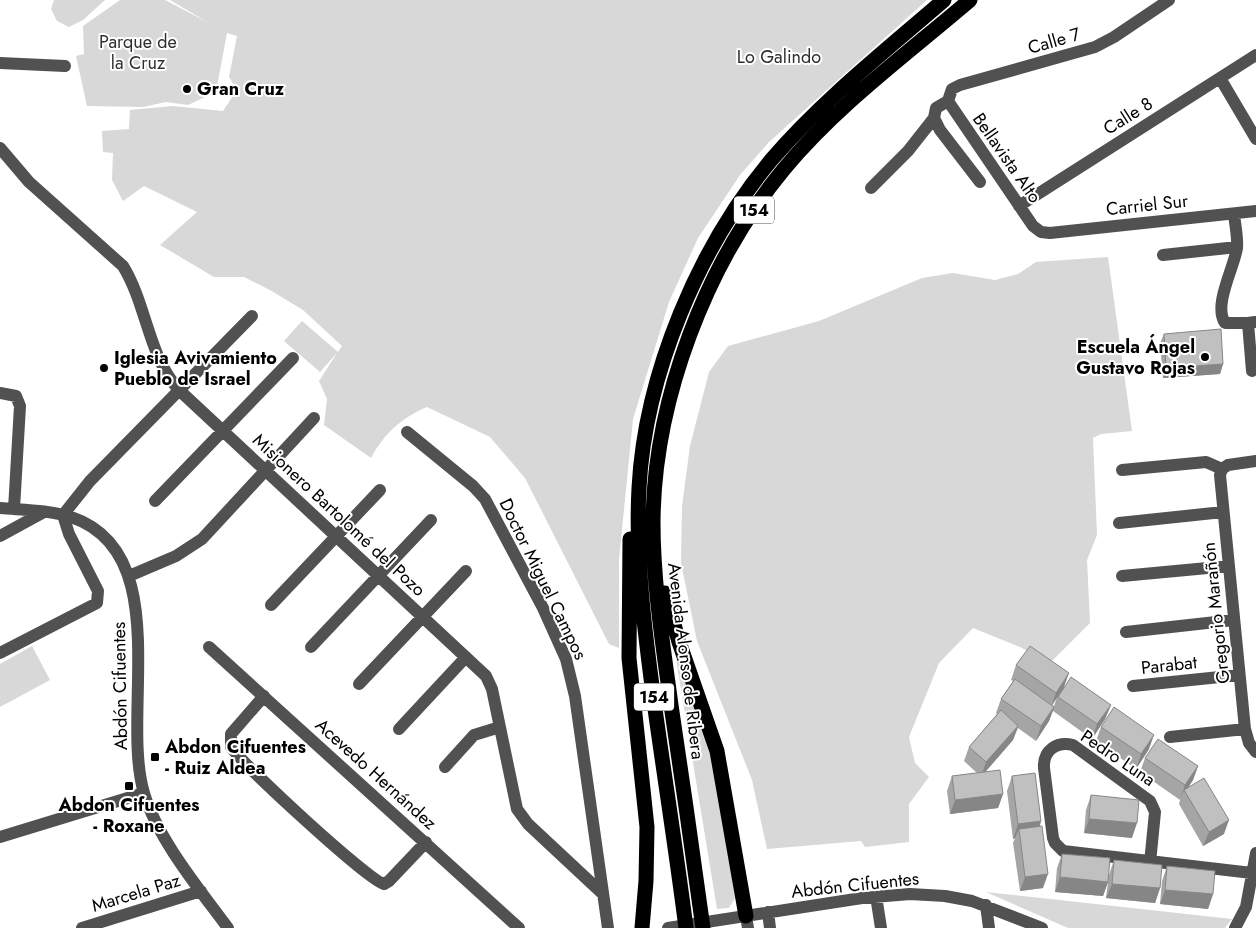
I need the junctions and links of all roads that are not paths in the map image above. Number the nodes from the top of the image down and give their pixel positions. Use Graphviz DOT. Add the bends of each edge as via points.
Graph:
graph roads {
  1 [pos="944,0"];
  2 [pos="970,0"];
  3 [pos="1169,0"];
  4 [pos="1256,55"];
  5 [pos="0,63"];
  6 [pos="65,66"];
  7 [pos="1220,78"];
  8 [pos="948,101"];
  9 [pos="934,118"];
  10 [pos="1256,139"];
  11 [pos="0,148"];
  12 [pos="980,182"];
  13 [pos="870,188"];
  14 [pos="1019,206"];
  15 [pos="1256,211"];
  16 [pos="1234,214"];
  17 [pos="1041,232"];
  18 [pos="1237,247"];
  19 [pos="1163,255"];
  20 [pos="252,316"];
  21 [pos="1252,322"];
  22 [pos="292,358"];
  23 [pos="1252,370"];
  24 [pos="179,390"];
  25 [pos="0,393"];
  26 [pos="314,418"];
  27 [pos="223,430"];
  28 [pos="407,432"];
  29 [pos="1256,462"];
  30 [pos="1222,469"];
  31 [pos="1122,470"];
  32 [pos="266,471"];
  33 [pos="639,485"];
  34 [pos="380,490"];
  35 [pos="155,501"];
  36 [pos="0,508"];
  37 [pos="14,509"];
  38 [pos="44,512"];
  39 [pos="1223,512"];
  40 [pos="63,515"];
  41 [pos="431,520"];
  42 [pos="1119,523"];
  43 [pos="0,536"];
  44 [pos="336,537"];
  45 [pos="654,548"];
  46 [pos="1228,566"];
  47 [pos="466,571"];
  48 [pos="129,576"];
  49 [pos="379,576"];
  50 [pos="1122,576"];
  51 [pos="271,605"];
  52 [pos="423,617"];
  53 [pos="1234,620"];
  54 [pos="1126,632"];
  55 [pos="210,647"];
  56 [pos="311,647"];
  57 [pos="0,653"];
  58 [pos="466,657"];
  59 [pos="1239,675"];
  60 [pos="359,684"];
  61 [pos="1133,686"];
  62 [pos="264,696"];
  63 [pos="500,727"];
  64 [pos="399,729"];
  65 [pos="1245,729"];
  66 [pos="1170,737"];
  67 [pos="1256,752"];
  68 [pos="445,767"];
  69 [pos="144,793"];
  70 [pos="0,837"];
  71 [pos="426,842"];
  72 [pos="1256,853"];
  73 [pos="1150,863"];
  74 [pos="1252,874"];
  75 [pos="201,891"];
  76 [pos="603,894"];
  77 [pos="876,896"];
  78 [pos="986,905"];
  79 [pos="768,912"];
  80 [pos="747,922"];
  81 [pos="82,928"];
  82 [pos="228,928"];
  83 [pos="519,928"];
  84 [pos="608,928"];
  85 [pos="642,928"];
  86 [pos="668,928"];
  87 [pos="686,928"];
  88 [pos="704,928"];
  89 [pos="770,928"];
  90 [pos="881,928"];
  91 [pos="989,928"];
  92 [pos="1042,928"];
  93 [pos="1235,928"];
  1 -- 33 [label="highway, Avenida Alonso de Ribera / 154" via="794,135 771,160 734,212 701,270 670,343 651,406"];
  2 -- 45 [label="highway, Avenida Alonso de Ribera / 154" via="799,152 751,214 723,261 691,332 668,406 654,493"];
  3 -- 8 [label="street, Calle 7" via="1095,47 960,85 952,89"];
  4 -- 7 [label="street, Calle 8"];
  5 -- 6 [label="street"];
  7 -- 10 [label="street"];
  7 -- 14 [label="street, Calle 8"];
  8 -- 9 [label="street, Calle 7" via="936,108"];
  8 -- 14 [label="street, Bellavista Alto"];
  9 -- 12 [label="street"];
  9 -- 13 [label="street, Calle 7" via="908,151"];
  11 -- 24 [label="street, Misionero Bartolomé del Pozo" via="28,182 123,266 160,360"];
  14 -- 17 [label="street, Bellavista Alto"];
  15 -- 16 [label="street, Carriel Sur"];
  16 -- 17 [label="street, Carriel Sur"];
  16 -- 18 [label="street"];
  18 -- 19 [label="street"];
  18 -- 21 [label="street" via="1221,305 1223,320 1225,323"];
  20 -- 24 [label="street"];
  21 -- 23 [label="street"];
  22 -- 27 [label="street"];
  24 -- 27 [label="street, Misionero Bartolomé del Pozo"];
  24 -- 40 [label="street" via="90,481"];
  25 -- 37 [label="street" via="13,394 20,406"];
  26 -- 32 [label="street"];
  27 -- 32 [label="street, Misionero Bartolomé del Pozo"];
  27 -- 35 [label="street"];
  28 -- 76 [label="street, Doctor Miguel Campos" via="485,499 561,648 575,696"];
  29 -- 30 [label="street" via="1228,465"];
  30 -- 31 [label="street" via="1206,462"];
  30 -- 39 [label="street, Gregorio Marañón"];
  32 -- 44 [label="street, Misionero Bartolomé del Pozo"];
  32 -- 48 [label="street" via="202,539 176,556"];
  33 -- 85 [label="highway" via="629,559 629,636 647,827"];
  33 -- 87 [label="highway, Avenida Alonso de Ribera / 154" via="639,556 645,632"];
  34 -- 44 [label="street"];
  36 -- 37 [label="street, Abdón Cifuentes"];
  37 -- 38 [label="street, Abdón Cifuentes"];
  38 -- 40 [label="street, Abdón Cifuentes"];
  38 -- 43 [label="street"];
  39 -- 42 [label="street"];
  39 -- 46 [label="street, Gregorio Marañón"];
  40 -- 48 [label="street, Abdón Cifuentes" via="90,526 108,540"];
  40 -- 57 [label="street" via="98,592 98,600 94,606"];
  41 -- 49 [label="street"];
  44 -- 49 [label="street, Misionero Bartolomé del Pozo"];
  44 -- 51 [label="street"];
  45 -- 80 [label="highway" via="679,642 718,751"];
  45 -- 88 [label="highway, Avenida Alonso de Ribera / 154" via="663,643"];
  46 -- 50 [label="street"];
  46 -- 53 [label="street, Gregorio Marañón"];
  47 -- 52 [label="street"];
  48 -- 69 [label="street, Abdón Cifuentes" via="136,614 138,750"];
  49 -- 52 [label="street, Misionero Bartolomé del Pozo"];
  49 -- 56 [label="street"];
  52 -- 58 [label="street, Misionero Bartolomé del Pozo"];
  52 -- 60 [label="street"];
  53 -- 54 [label="street"];
  53 -- 59 [label="street, Gregorio Marañón"];
  55 -- 62 [label="street, Acevedo Hernández"];
  58 -- 63 [label="street, Misionero Bartolomé del Pozo" via="490,682"];
  58 -- 64 [label="street"];
  59 -- 61 [label="street, Parabat"];
  59 -- 65 [label="street, Gregorio Marañón"];
  62 -- 71 [label="street, Acevedo Hernández"];
  62 -- 71 [label="street" via="231,734 231,747 342,854 384,884"];
  63 -- 68 [label="street" via="474,734"];
  63 -- 76 [label="street, Misionero Bartolomé del Pozo" via="514,800 522,817"];
  65 -- 66 [label="street"];
  65 -- 67 [label="street, Gregorio Marañón"];
  69 -- 70 [label="street"];
  69 -- 75 [label="street, Abdón Cifuentes" via="163,835"];
  71 -- 83 [label="street, Acevedo Hernández"];
  72 -- 74 [label="street"];
  73 -- 73 [label="street, Pedro Luna" via="1068,853 1059,848 1054,838 1044,768 1044,759 1050,750 1058,745 1073,745 1150,801 1154,812"];
  73 -- 74 [label="street, Pedro Luna"];
  74 -- 93 [label="street" via="1246,907"];
  75 -- 81 [label="street, Marcela Paz"];
  75 -- 82 [label="street, Abdón Cifuentes"];
  76 -- 84 [label="street"];
  77 -- 78 [label="street, Abdón Cifuentes" via="927,894"];
  77 -- 79 [label="street, Abdón Cifuentes"];
  77 -- 90 [label="street"];
  78 -- 91 [label="street"];
  78 -- 92 [label="street, Abdón Cifuentes"];
  79 -- 80 [label="street, Abdón Cifuentes"];
  79 -- 89 [label="street"];
  80 -- 86 [label="street, Abdón Cifuentes"];
}
